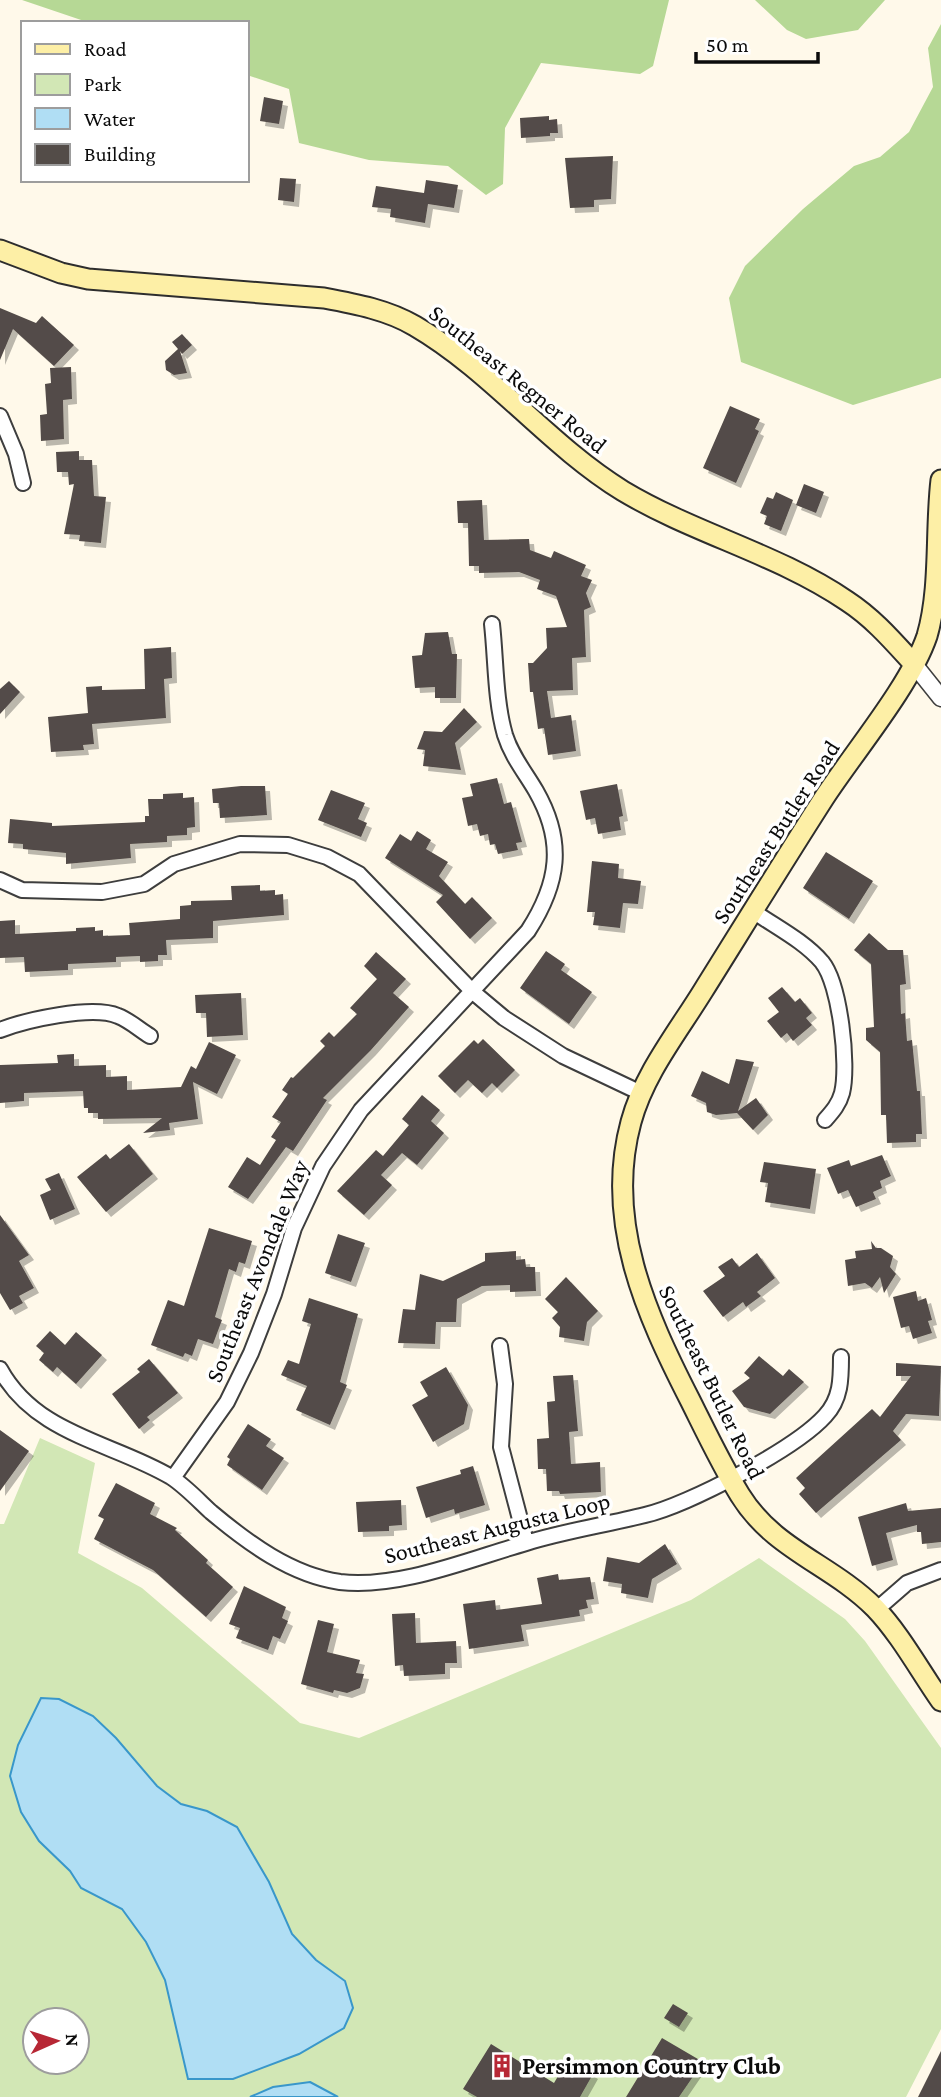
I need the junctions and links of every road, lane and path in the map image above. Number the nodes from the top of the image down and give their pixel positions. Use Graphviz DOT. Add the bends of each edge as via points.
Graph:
graph roads {
  1 [pos="0,250"];
  2 [pos="0,416"];
  3 [pos="941,480"];
  4 [pos="23,483"];
  5 [pos="492,624"];
  6 [pos="913,663"];
  7 [pos="941,698"];
  8 [pos="0,880"];
  9 [pos="753,911"];
  10 [pos="473,992"];
  11 [pos="0,1030"];
  12 [pos="150,1036"];
  13 [pos="641,1093"];
  14 [pos="825,1119"];
  15 [pos="500,1346"];
  16 [pos="841,1357"];
  17 [pos="0,1369"];
  18 [pos="729,1477"];
  19 [pos="173,1478"];
  20 [pos="526,1542"];
  21 [pos="941,1570"];
  22 [pos="876,1610"];
  23 [pos="941,1701"];
  1 -- 6 [label="main road, Southeast Regner Road" via="88,279 324,298 401,319 462,360 601,477 670,515 830,589 866,614"];
  2 -- 4 [label="street"];
  3 -- 6 [label="main road, Southeast Butler Road" via="926,638"];
  5 -- 10 [label="street, Southeast Avondale Way" via="501,719 519,766 551,819 554,877 528,931"];
  6 -- 7 [label="street, Southeast Regner Road"];
  6 -- 9 [label="main road, Southeast Butler Road"];
  8 -- 10 [label="street" via="22,890 102,892 144,884 174,864 240,844 288,845 327,857 359,874"];
  9 -- 13 [label="main road, Southeast Butler Road"];
  9 -- 14 [label="street" via="803,944 823,963 834,984 844,1078 839,1102"];
  10 -- 13 [label="street" via="539,1043"];
  10 -- 19 [label="street, Southeast Avondale Way" via="361,1110 323,1166 294,1228 251,1353 227,1402"];
  11 -- 12 [label="street" via="25,1020 76,1013 116,1014"];
  13 -- 18 [label="main road, Southeast Butler Road" via="630,1126 625,1167 625,1213 633,1269 661,1343"];
  15 -- 20 [label="street" via="505,1384 501,1447"];
  16 -- 18 [label="street, Southeast Augusta Loop" via="841,1388 825,1416 783,1449"];
  17 -- 19 [label="street, Southeast Augusta Loop" via="27,1405 60,1428"];
  18 -- 20 [label="street, Southeast Augusta Loop" via="646,1515"];
  18 -- 22 [label="main road, Southeast Butler Road" via="768,1530"];
  19 -- 20 [label="street, Southeast Augusta Loop" via="265,1553 289,1566 339,1581 389,1579"];
  21 -- 22 [label="street" via="907,1583"];
  22 -- 23 [label="main road, Southeast Butler Road"];
}
